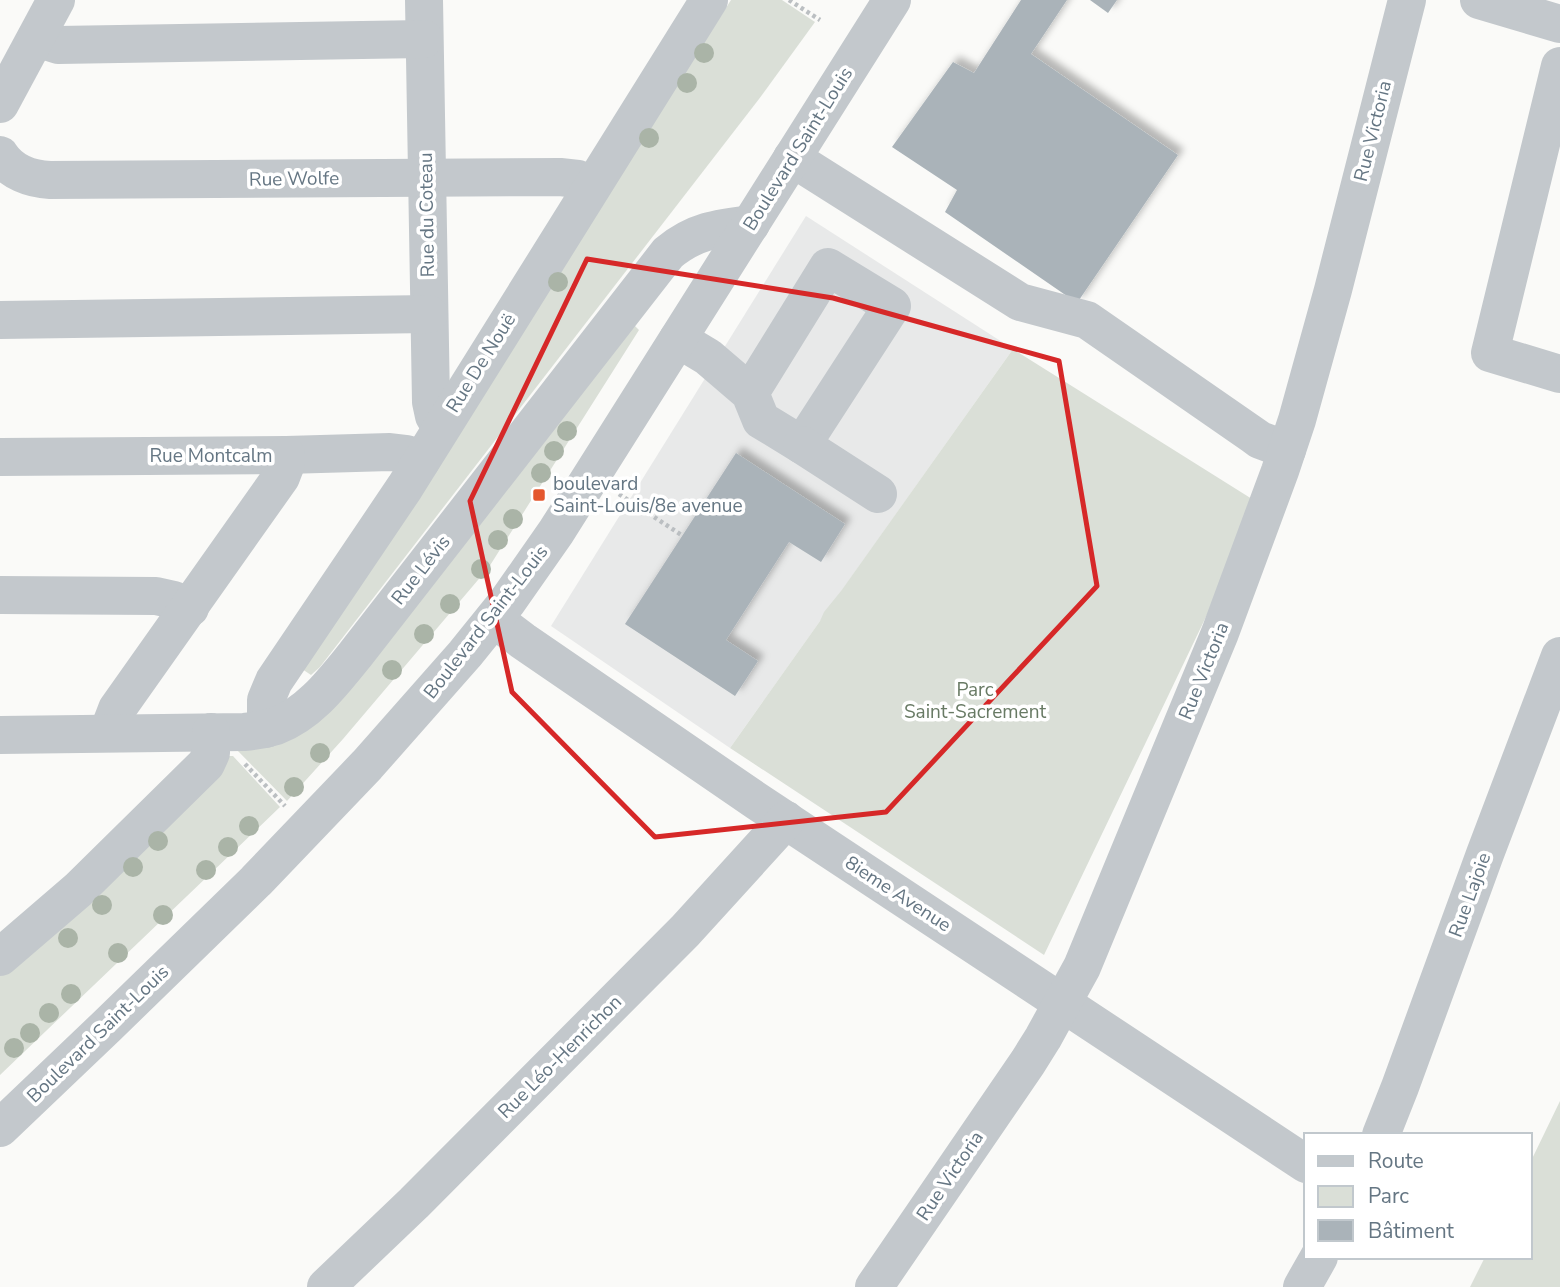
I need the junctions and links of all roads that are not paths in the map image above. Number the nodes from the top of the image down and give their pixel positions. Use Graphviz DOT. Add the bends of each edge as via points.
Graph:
graph roads {
  1 [pos="56,0"];
  2 [pos="424,0"];
  3 [pos="709,0"];
  4 [pos="892,0"];
  5 [pos="1407,0"];
  6 [pos="1479,0"];
  7 [pos="1560,24"];
  8 [pos="36,38"];
  9 [pos="425,39"];
  10 [pos="1560,66"];
  11 [pos="0,104"];
  12 [pos="1,156"];
  13 [pos="792,158"];
  14 [pos="426,177"];
  15 [pos="592,186"];
  16 [pos="751,223"];
  17 [pos="429,314"];
  18 [pos="0,320"];
  19 [pos="678,339"];
  20 [pos="1560,374"];
  21 [pos="750,393"];
  22 [pos="441,428"];
  23 [pos="802,445"];
  24 [pos="1287,450"];
  25 [pos="286,455"];
  26 [pos="0,457"];
  27 [pos="421,461"];
  28 [pos="878,494"];
  29 [pos="0,595"];
  30 [pos="190,608"];
  31 [pos="494,619"];
  32 [pos="1560,656"];
  33 [pos="266,729"];
  34 [pos="211,732"];
  35 [pos="111,733"];
  36 [pos="0,735"];
  37 [pos="786,820"];
  38 [pos="0,957"];
  39 [pos="1062,1003"];
  40 [pos="0,1128"];
  41 [pos="1382,1133"];
  42 [pos="1304,1163"];
  43 [pos="1318,1259"];
  44 [pos="326,1287"];
  45 [pos="874,1287"];
  46 [pos="1302,1287"];
  1 -- 8 [label="street"];
  2 -- 9 [label="street, Rue du Coteau"];
  3 -- 15 [label="street, Rue De Nouë"];
  4 -- 13 [label="street, Boulevard Saint-Louis"];
  5 -- 24 [label="street, Rue Victoria"];
  6 -- 7 [label="street"];
  8 -- 9 [label="street" via="58,45"];
  8 -- 11 [label="street"];
  9 -- 14 [label="street, Rue du Coteau"];
  10 -- 20 [label="street" via="1490,353"];
  12 -- 14 [label="street, Rue Wolfe" via="17,171 50,180"];
  13 -- 16 [label="street, Boulevard Saint-Louis"];
  13 -- 24 [label="street" via="1020,302 1087,320 1253,435"];
  14 -- 15 [label="street, Rue Wolfe" via="569,177"];
  14 -- 17 [label="street, Rue du Coteau"];
  15 -- 22 [label="street, Rue De Nouë"];
  16 -- 19 [label="street, Boulevard Saint-Louis"];
  16 -- 33 [label="street, Rue Lévis" via="696,234 668,253 332,682 295,716"];
  17 -- 18 [label="street"];
  17 -- 22 [label="street, Rue du Coteau" via="431,402"];
  19 -- 21 [label="street"];
  19 -- 31 [label="street, Boulevard Saint-Louis" via="544,550"];
  21 -- 23 [label="street" via="761,419"];
  21 -- 23 [label="street" via="828,267 892,306"];
  22 -- 27 [label="street, Rue De Nouë"];
  23 -- 28 [label="street"];
  24 -- 39 [label="street, Rue Victoria" via="1220,633 1082,967"];
  25 -- 26 [label="street, Rue Montcalm"];
  25 -- 27 [label="street, Rue Montcalm" via="400,453"];
  25 -- 30 [label="street" via="281,477"];
  27 -- 33 [label="street, Rue De Nouë" via="274,681 267,700"];
  29 -- 30 [label="street" via="156,596"];
  30 -- 35 [label="street" via="117,709"];
  31 -- 37 [label="street, 8ieme Avenue"];
  31 -- 40 [label="street, Boulevard Saint-Louis" via="386,745 287,850"];
  32 -- 41 [label="street, Rue Lajoie"];
  33 -- 34 [label="street, Rue Lévis"];
  34 -- 35 [label="street, Rue Lévis"];
  34 -- 38 [label="street" via="206,764 78,890"];
  35 -- 36 [label="street, Rue Lévis"];
  37 -- 39 [label="street, 8ieme Avenue"];
  37 -- 44 [label="street, Rue Léo-Henrichon" via="685,932"];
  39 -- 42 [label="street, 8ieme Avenue"];
  39 -- 45 [label="street, Rue Victoria" via="1028,1062"];
  43 -- 46 [label="street"];
}
